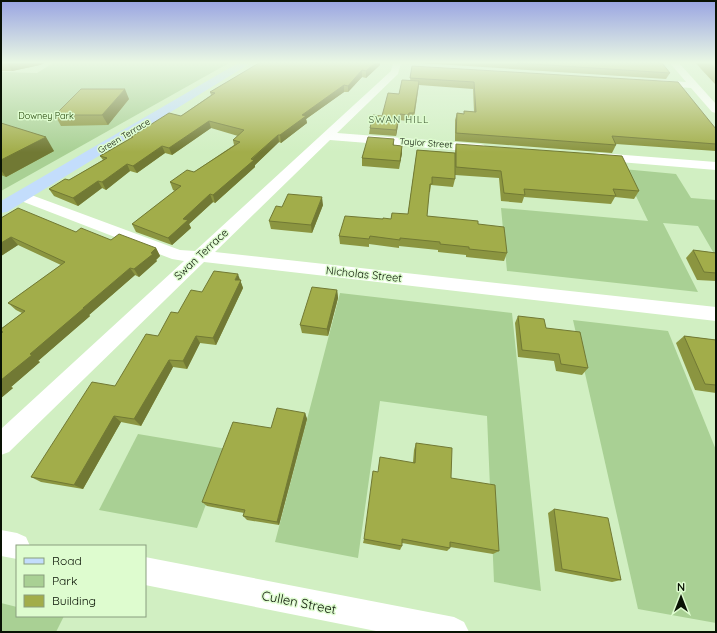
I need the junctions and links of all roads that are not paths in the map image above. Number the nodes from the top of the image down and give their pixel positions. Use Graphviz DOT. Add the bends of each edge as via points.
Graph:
graph roads {
  1 [pos="196,93"];
  2 [pos="373,93"];
  3 [pos="701,93"];
  4 [pos="716,110"];
  5 [pos="327,136"];
  6 [pos="494,149"];
  7 [pos="589,156"];
  8 [pos="716,166"];
  9 [pos="21,196"];
  10 [pos="1,208"];
  11 [pos="198,256"];
  12 [pos="716,314"];
  13 [pos="1,444"];
  14 [pos="1,543"];
  15 [pos="16,546"];
  16 [pos="146,571"];
  17 [pos="454,632"];
  1 -- 9 [label="street, Green Terrace"];
  2 -- 5 [label="street, Swan Terrace"];
  3 -- 4 [label="street"];
  5 -- 6 [label="street, Taylor Street"];
  5 -- 11 [label="street, Swan Terrace"];
  7 -- 8 [label="street"];
  9 -- 10 [label="street, Green Terrace"];
  9 -- 11 [label="street, Nicholas Street" via="178,255"];
  11 -- 12 [label="street, Nicholas Street"];
  11 -- 13 [label="street, Swan Terrace"];
  14 -- 15 [label="street"];
  16 -- 17 [label="street, Cullen Street"];
}
